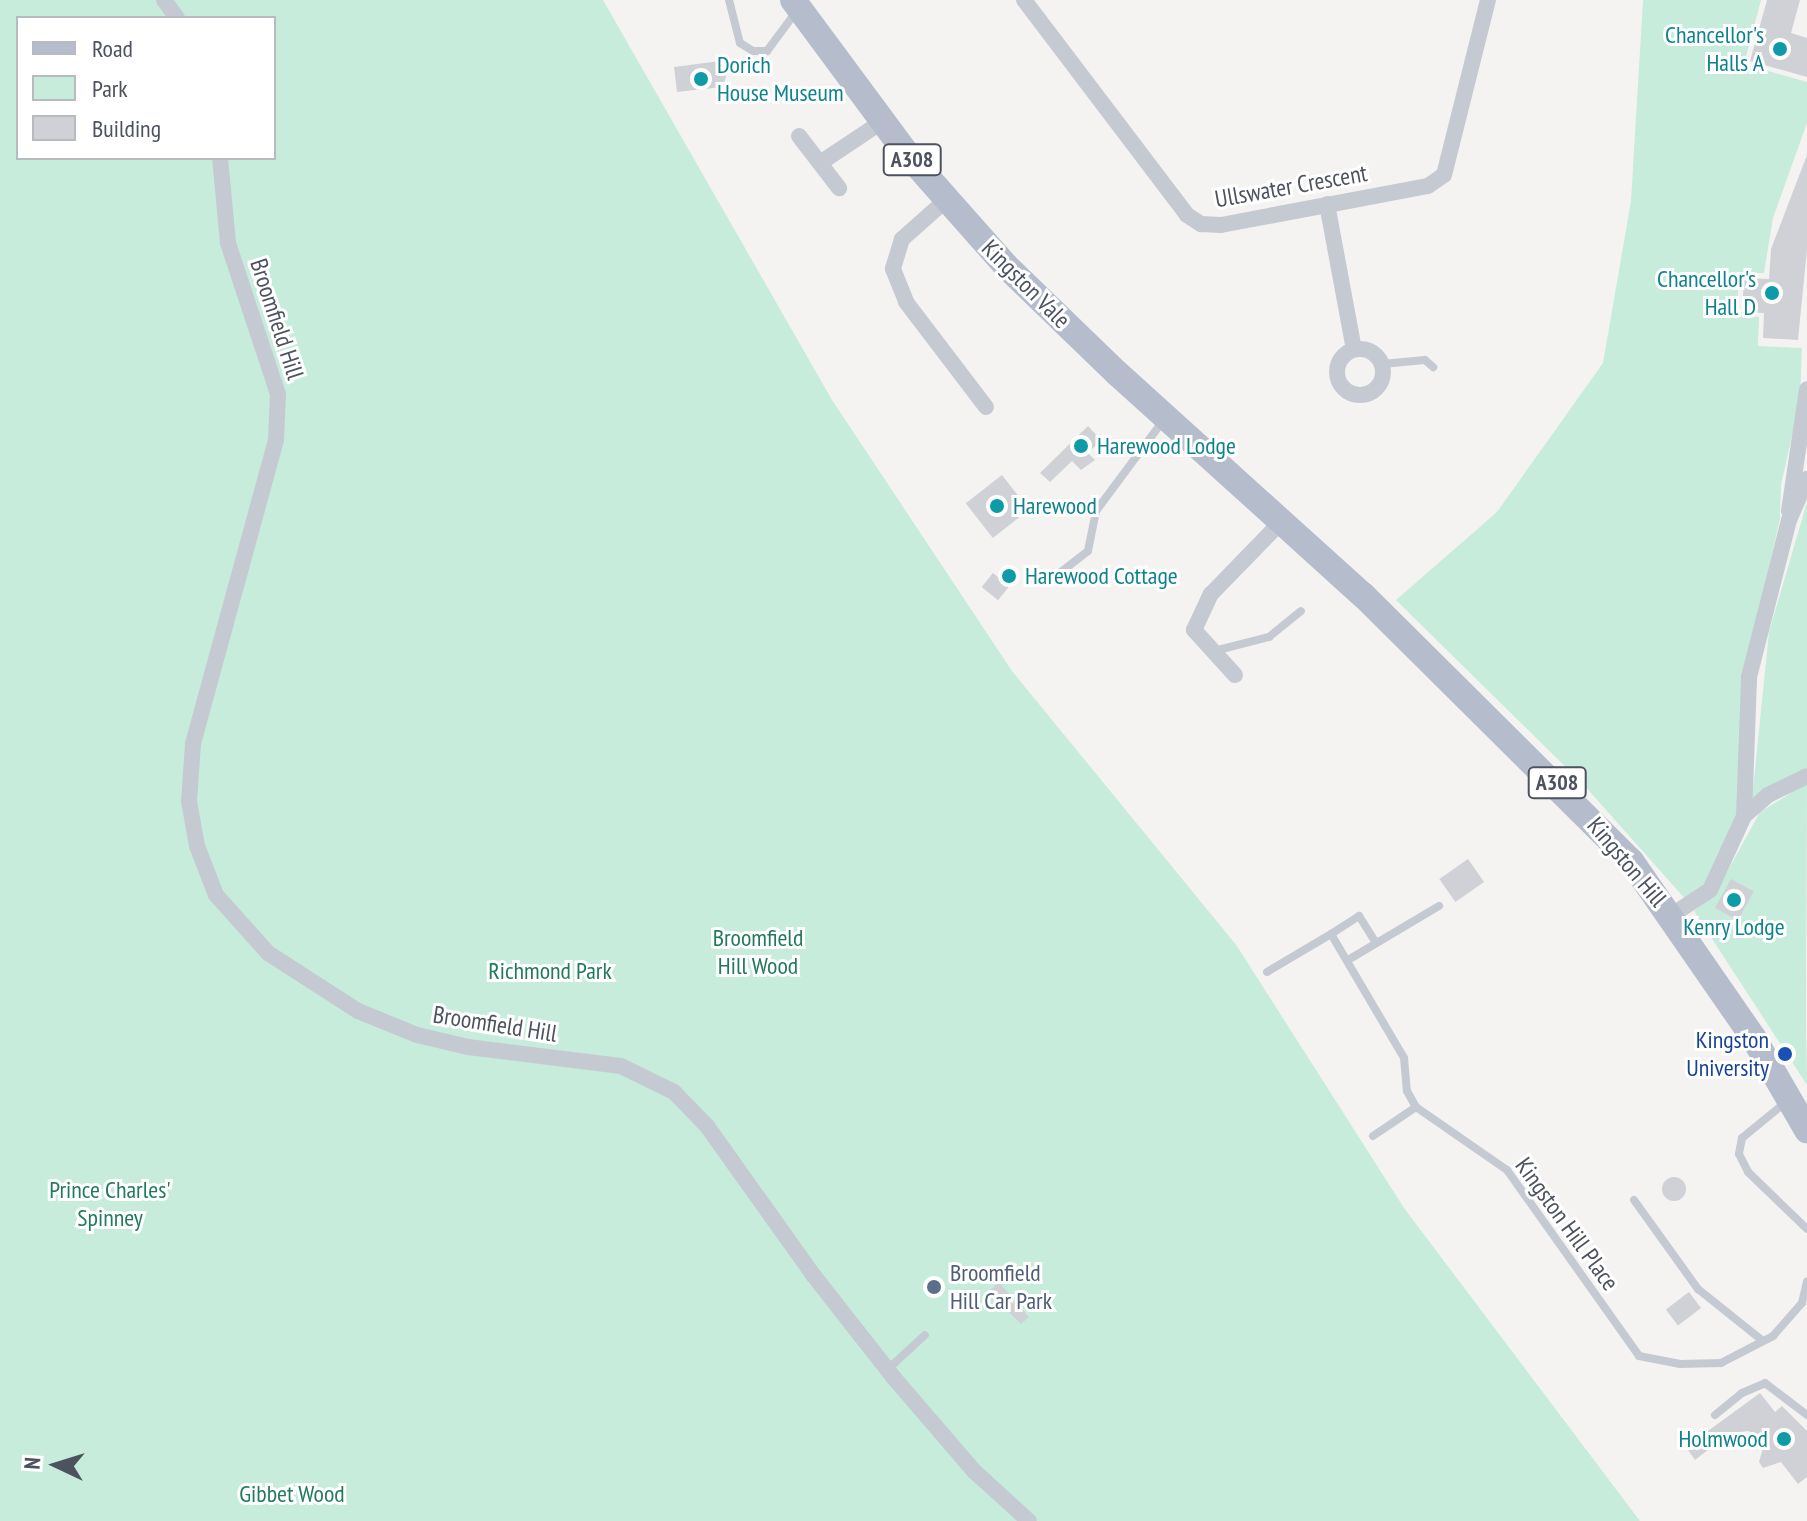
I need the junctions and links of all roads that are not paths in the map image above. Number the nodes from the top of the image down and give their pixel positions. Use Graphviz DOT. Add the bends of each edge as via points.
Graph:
graph roads {
  1 [pos="729,0"];
  2 [pos="1024,0"];
  3 [pos="1488,0"];
  4 [pos="796,4"];
  5 [pos="883,121"];
  6 [pos="799,136"];
  7 [pos="220,160"];
  8 [pos="820,163"];
  9 [pos="839,188"];
  10 [pos="946,200"];
  11 [pos="1327,204"];
  12 [pos="1354,349"];
  13 [pos="1382,364"];
  14 [pos="1433,367"];
  15 [pos="1807,389"];
  16 [pos="986,407"];
  17 [pos="1166,417"];
  18 [pos="1807,479"];
  19 [pos="1789,520"];
  20 [pos="1288,528"];
  21 [pos="1061,572"];
  22 [pos="1301,611"];
  23 [pos="1213,651"];
  24 [pos="1235,675"];
  25 [pos="1807,776"];
  26 [pos="1744,816"];
  27 [pos="1439,906"];
  28 [pos="1672,915"];
  29 [pos="1331,934"];
  30 [pos="1376,943"];
  31 [pos="1348,960"];
  32 [pos="1267,972"];
  33 [pos="1790,1100"];
  34 [pos="1416,1107"];
  35 [pos="1807,1130"];
  36 [pos="1373,1136"];
  37 [pos="1634,1200"];
  38 [pos="1807,1229"];
  39 [pos="1807,1282"];
  40 [pos="925,1335"];
  41 [pos="1763,1341"];
  42 [pos="887,1370"];
  43 [pos="1715,1415"];
  44 [pos="1807,1415"];
  45 [pos="1029,1521"];
  1 -- 4 [label="lane" via="740,43 753,51 767,51"];
  2 -- 11 [label="street, Ullswater Crescent" via="1187,215 1201,224 1221,225"];
  3 -- 11 [label="street, Ullswater Crescent" via="1444,175 1428,186"];
  4 -- 5 [label="main road, Kingston Vale / A308"];
  5 -- 8 [label="street"];
  5 -- 10 [label="main road, Kingston Vale / A308"];
  6 -- 8 [label="street"];
  7 -- 42 [label="street, Broomfield Hill" via="228,243 278,394 276,440 193,744 189,801 197,846 216,895 268,953 358,1011 430,1038 621,1066 656,1081 692,1107"];
  8 -- 9 [label="street"];
  10 -- 16 [label="street" via="902,239 893,269 913,313"];
  10 -- 17 [label="main road, Kingston Vale / A308" via="1051,310"];
  11 -- 12 [label="street"];
  12 -- 13 [label="street" via="1370,351"];
  12 -- 13 [label="street" via="1342,356 1336,371 1346,391 1371,392 1381,380"];
  13 -- 14 [label="lane" via="1425,360"];
  15 -- 19 [label="street" via="1789,484"];
  17 -- 20 [label="main road, Kingston Vale / A308"];
  17 -- 21 [label="lane" via="1096,511 1088,551"];
  18 -- 19 [label="street"];
  19 -- 26 [label="street" via="1749,677"];
  20 -- 23 [label="street" via="1211,594 1194,630"];
  20 -- 28 [label="main road, Kingston Hill / A308" via="1550,776 1631,861"];
  22 -- 23 [label="lane" via="1269,637"];
  23 -- 24 [label="street"];
  25 -- 26 [label="street" via="1768,795"];
  26 -- 28 [label="street" via="1710,890"];
  27 -- 30 [label="lane"];
  28 -- 33 [label="main road, Kingston Hill / A308"];
  29 -- 30 [label="lane" via="1359,916"];
  29 -- 31 [label="lane"];
  29 -- 32 [label="lane"];
  30 -- 31 [label="lane"];
  31 -- 34 [label="lane" via="1404,1058 1407,1091"];
  33 -- 35 [label="main road, Kingston Hill / A308"];
  33 -- 38 [label="lane" via="1756,1123 1742,1138 1739,1154 1748,1172"];
  34 -- 36 [label="lane"];
  34 -- 41 [label="lane, Kingston Hill Place" via="1507,1170 1639,1356 1680,1364 1721,1363"];
  37 -- 41 [label="lane" via="1698,1289"];
  39 -- 41 [label="lane, Kingston Hill Place" via="1802,1303"];
  40 -- 42 [label="lane"];
  42 -- 45 [label="street, Broomfield Hill" via="974,1471"];
  43 -- 44 [label="lane" via="1765,1383"];
}
